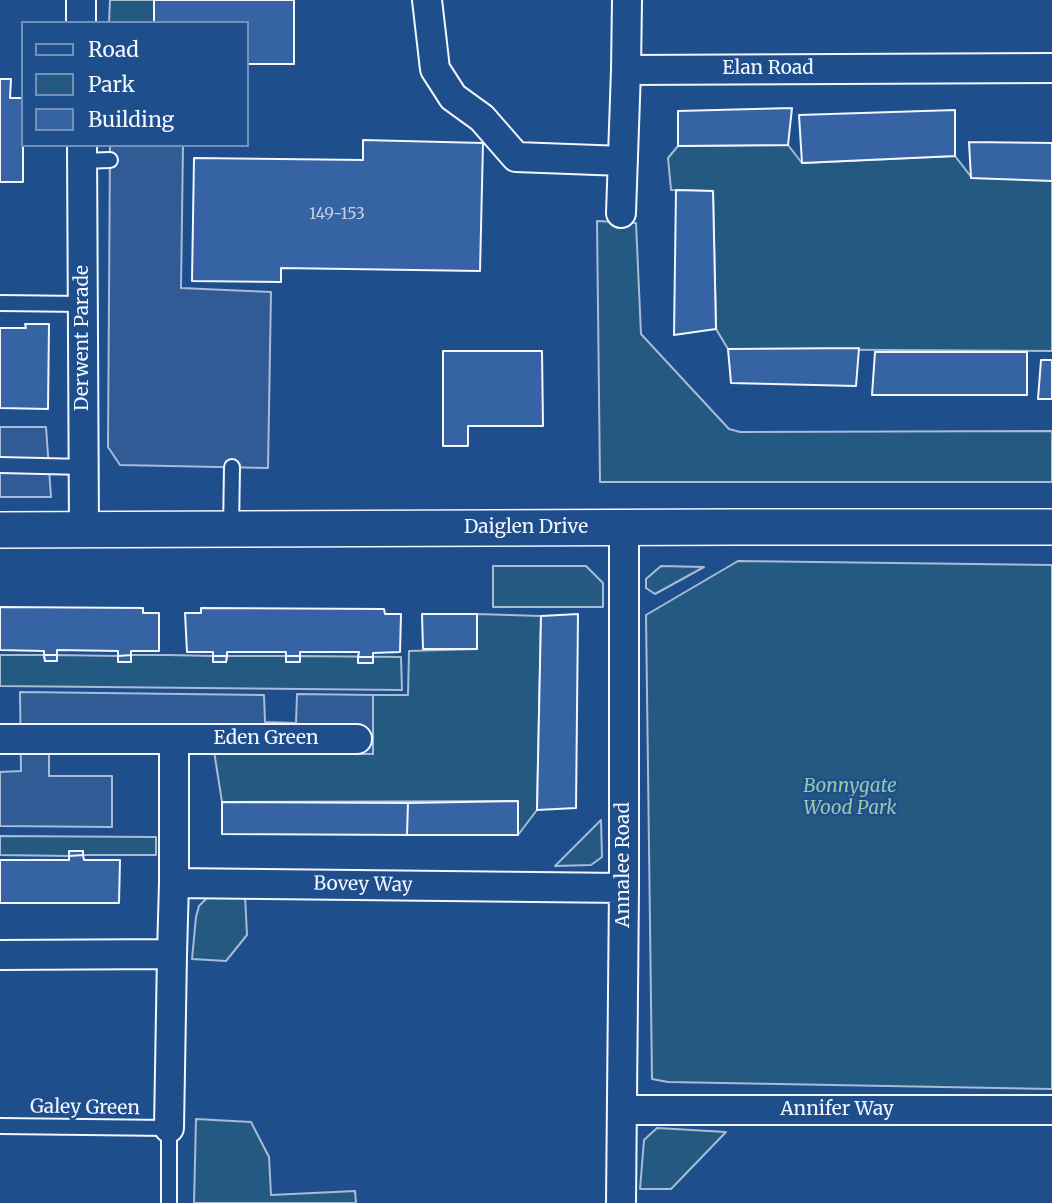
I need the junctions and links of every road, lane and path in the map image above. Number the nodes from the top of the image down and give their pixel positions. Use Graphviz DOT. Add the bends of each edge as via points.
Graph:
graph roads {
  1 [pos="80,0"];
  2 [pos="427,0"];
  3 [pos="627,0"];
  4 [pos="81,21"];
  5 [pos="1052,68"];
  6 [pos="626,70"];
  7 [pos="82,153"];
  8 [pos="110,160"];
  9 [pos="623,161"];
  10 [pos="621,213"];
  11 [pos="0,303"];
  12 [pos="83,304"];
  13 [pos="0,465"];
  14 [pos="84,467"];
  15 [pos="232,467"];
  16 [pos="624,527"];
  17 [pos="1052,527"];
  18 [pos="231,529"];
  19 [pos="0,530"];
  20 [pos="84,531"];
  21 [pos="0,739"];
  22 [pos="174,739"];
  23 [pos="357,739"];
  24 [pos="174,883"];
  25 [pos="624,888"];
  26 [pos="172,954"];
  27 [pos="0,955"];
  28 [pos="622,1110"];
  29 [pos="1052,1110"];
  30 [pos="0,1126"];
  31 [pos="170,1128"];
  32 [pos="169,1203"];
  33 [pos="621,1203"];
  1 -- 4 [label="street"];
  2 -- 9 [label="street" via="435,69 453,97 482,118 516,157"];
  3 -- 6 [label="street"];
  5 -- 6 [label="street, Elan Road"];
  6 -- 9 [label="street"];
  7 -- 8 [label="lane"];
  7 -- 12 [label="street, Derwent Parade"];
  9 -- 10 [label="street"];
  11 -- 12 [label="lane"];
  12 -- 14 [label="street, Derwent Parade"];
  13 -- 14 [label="lane"];
  14 -- 20 [label="street, Derwent Parade"];
  15 -- 18 [label="lane"];
  16 -- 17 [label="street, Daiglen Drive"];
  16 -- 18 [label="street, Daiglen Drive"];
  16 -- 25 [label="street, Annalee Road"];
  18 -- 20 [label="street, Daiglen Drive"];
  19 -- 20 [label="street, Daiglen Drive"];
  21 -- 22 [label="street, Eden Green"];
  22 -- 23 [label="street, Eden Green"];
  22 -- 24 [label="street"];
  24 -- 25 [label="street, Bovey Way"];
  24 -- 26 [label="street"];
  25 -- 28 [label="street, Annalee Road"];
  26 -- 27 [label="street"];
  26 -- 31 [label="street"];
  28 -- 29 [label="street, Annifer Way"];
  28 -- 33 [label="street, Annalee Road"];
  30 -- 31 [label="lane, Galey Green"];
  31 -- 32 [label="lane"];
}
